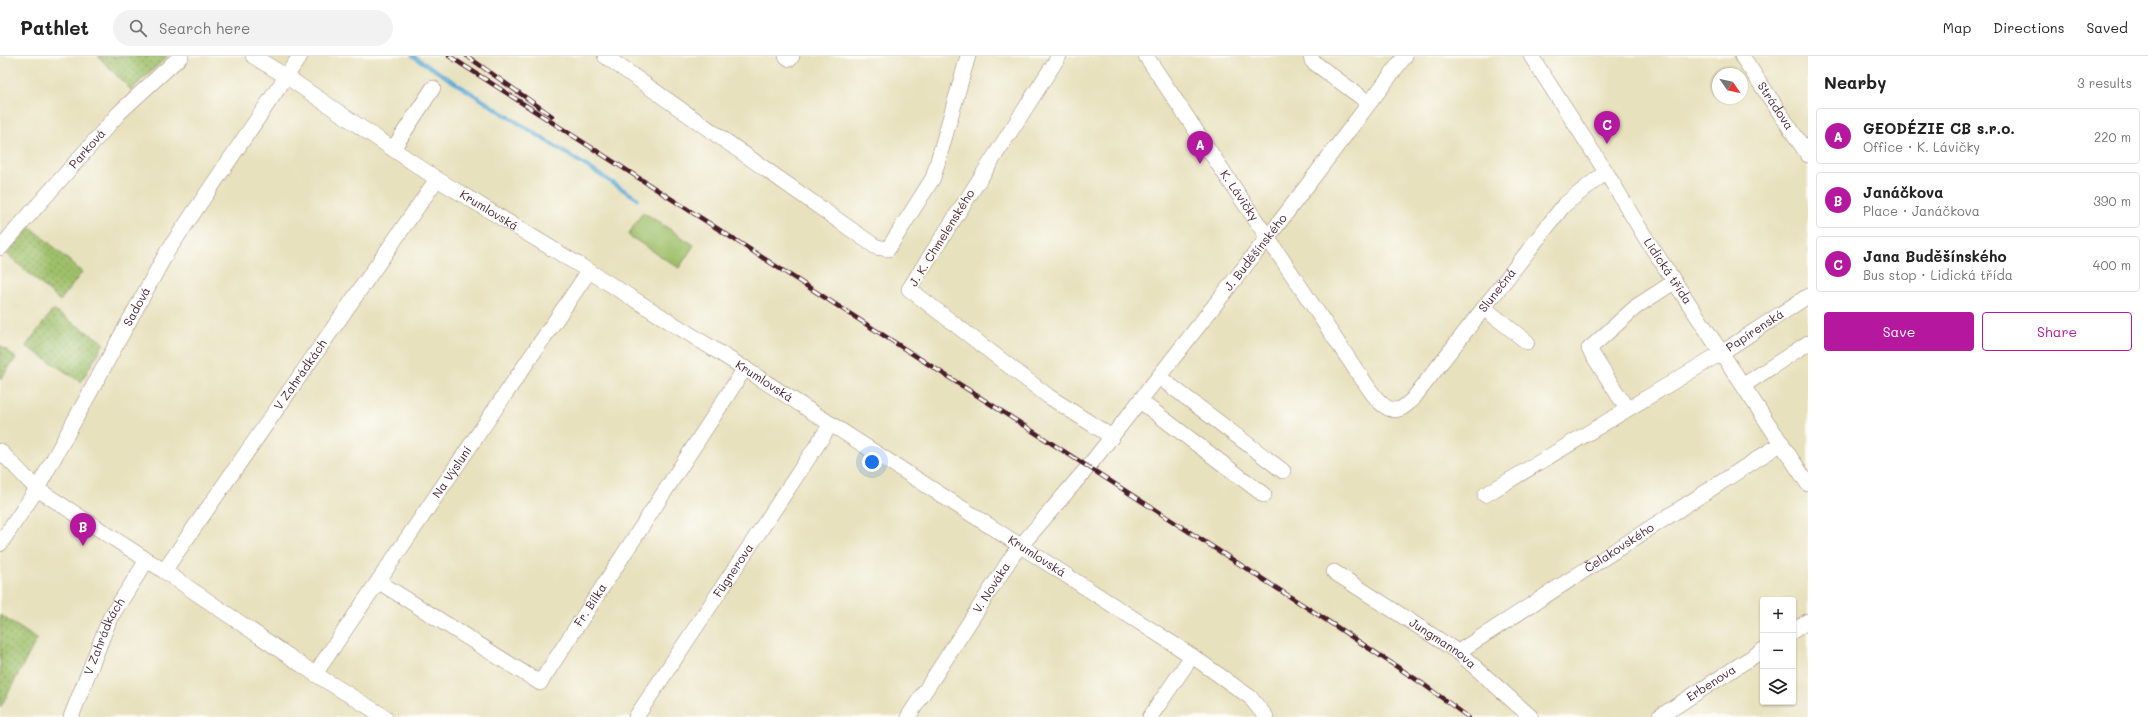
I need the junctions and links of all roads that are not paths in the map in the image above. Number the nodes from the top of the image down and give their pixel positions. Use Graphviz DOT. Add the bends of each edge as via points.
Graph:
graph roads {
  1 [pos="181,56"];
  2 [pos="253,56"];
  3 [pos="300,56"];
  4 [pos="605,56"];
  5 [pos="786,56"];
  6 [pos="792,56"];
  7 [pos="968,56"];
  8 [pos="1059,56"];
  9 [pos="1146,56"];
  10 [pos="1311,56"];
  11 [pos="1405,56"];
  12 [pos="1531,56"];
  13 [pos="1742,56"];
  14 [pos="287,77"];
  15 [pos="433,88"];
  16 [pos="1369,103"];
  17 [pos="393,149"];
  18 [pos="1808,155"];
  19 [pos="1606,172"];
  20 [pos="437,179"];
  21 [pos="1267,239"];
  22 [pos="0,248"];
  23 [pos="589,271"];
  24 [pos="1674,282"];
  25 [pos="1808,296"];
  26 [pos="1484,308"];
  27 [pos="1527,342"];
  28 [pos="1808,343"];
  29 [pos="1721,353"];
  30 [pos="745,368"];
  31 [pos="1159,377"];
  32 [pos="1744,385"];
  33 [pos="1140,401"];
  34 [pos="1627,409"];
  35 [pos="1392,410"];
  36 [pos="831,424"];
  37 [pos="1108,442"];
  38 [pos="1782,443"];
  39 [pos="0,451"];
  40 [pos="1088,468"];
  41 [pos="1284,472"];
  42 [pos="1808,484"];
  43 [pos="37,489"];
  44 [pos="1264,495"];
  45 [pos="1485,495"];
  46 [pos="0,544"];
  47 [pos="1019,546"];
  48 [pos="147,560"];
  49 [pos="164,571"];
  50 [pos="1343,575"];
  51 [pos="379,582"];
  52 [pos="1808,621"];
  53 [pos="1796,629"];
  54 [pos="1458,652"];
  55 [pos="1760,652"];
  56 [pos="1192,656"];
  57 [pos="315,674"];
  58 [pos="71,717"];
  59 [pos="385,717"];
  60 [pos="636,717"];
  61 [pos="908,717"];
  62 [pos="1150,717"];
  63 [pos="1266,717"];
  64 [pos="1531,717"];
  65 [pos="1659,717"];
  1 -- 22 [label="street, Parková" via="120,112"];
  2 -- 14 [label="street, Krumlovská"];
  3 -- 14 [label="street, Sadová"];
  4 -- 7 [label="street" via="876,247 888,249 934,178"];
  5 -- 6 [label="street"];
  8 -- 37 [label="street, J. K. Chmelenského" via="909,289"];
  9 -- 21 [label="street, K. Lávičky"];
  10 -- 16 [label="street" via="1312,61"];
  11 -- 16 [label="street, J. Buděšínského"];
  12 -- 19 [label="street, Lidická třída"];
  13 -- 18 [label="street, Strádova"];
  14 -- 17 [label="street, Krumlovská"];
  14 -- 43 [label="street, Sadová" via="168,252"];
  15 -- 17 [label="street"];
  16 -- 21 [label="street, J. Buděšínského"];
  17 -- 20 [label="street, Krumlovská"];
  19 -- 24 [label="street, Lidická třída"];
  19 -- 26 [label="street, Slunečná" via="1564,205"];
  20 -- 23 [label="street, Krumlovská"];
  20 -- 49 [label="street, V Zahrádkách"];
  21 -- 31 [label="street, J. Buděšínského"];
  21 -- 35 [label="street, K. Lávičky" via="1358,373 1385,407"];
  23 -- 30 [label="street, Krumlovská"];
  23 -- 51 [label="street, Na Výsluní"];
  24 -- 29 [label="street, Lidická třída"];
  24 -- 34 [label="street" via="1637,306 1589,349"];
  25 -- 29 [label="street, Papírenská"];
  26 -- 27 [label="street"];
  26 -- 35 [label="street, Slunečná" via="1412,400"];
  28 -- 32 [label="street"];
  29 -- 32 [label="street, Lidická třída"];
  29 -- 34 [label="street, Papírenská"];
  30 -- 36 [label="street, Krumlovská"];
  30 -- 51 [label="street, Fr. Bílka" via="540,683"];
  31 -- 33 [label="street, J. Buděšínského"];
  31 -- 41 [label="street"];
  32 -- 38 [label="street, Lidická třída"];
  33 -- 37 [label="street, J. Buděšínského"];
  33 -- 44 [label="street"];
  34 -- 45 [label="street, Papírenská"];
  36 -- 47 [label="street, Krumlovská"];
  36 -- 60 [label="street, Fügnerova"];
  37 -- 40 [label="street, J. Buděšínského"];
  38 -- 42 [label="street, Lidická třída"];
  38 -- 54 [label="street, Čelakovského"];
  39 -- 43 [label="street"];
  40 -- 47 [label="street, V. Nováka"];
  43 -- 46 [label="street, Sadová"];
  43 -- 48 [label="street"];
  47 -- 56 [label="street, Krumlovská"];
  47 -- 61 [label="street, V. Nováka"];
  48 -- 49 [label="street"];
  48 -- 58 [label="street, V Zahrádkách" via="110,618"];
  49 -- 57 [label="street"];
  50 -- 54 [label="street, Jungmannova"];
  51 -- 57 [label="street, Na Výsluní"];
  52 -- 53 [label="street"];
  54 -- 64 [label="street, Jungmannova"];
  55 -- 65 [label="street, Erbenova"];
  56 -- 62 [label="street"];
  56 -- 63 [label="street, Krumlovská" via="1250,696"];
  57 -- 59 [label="street"];
}
